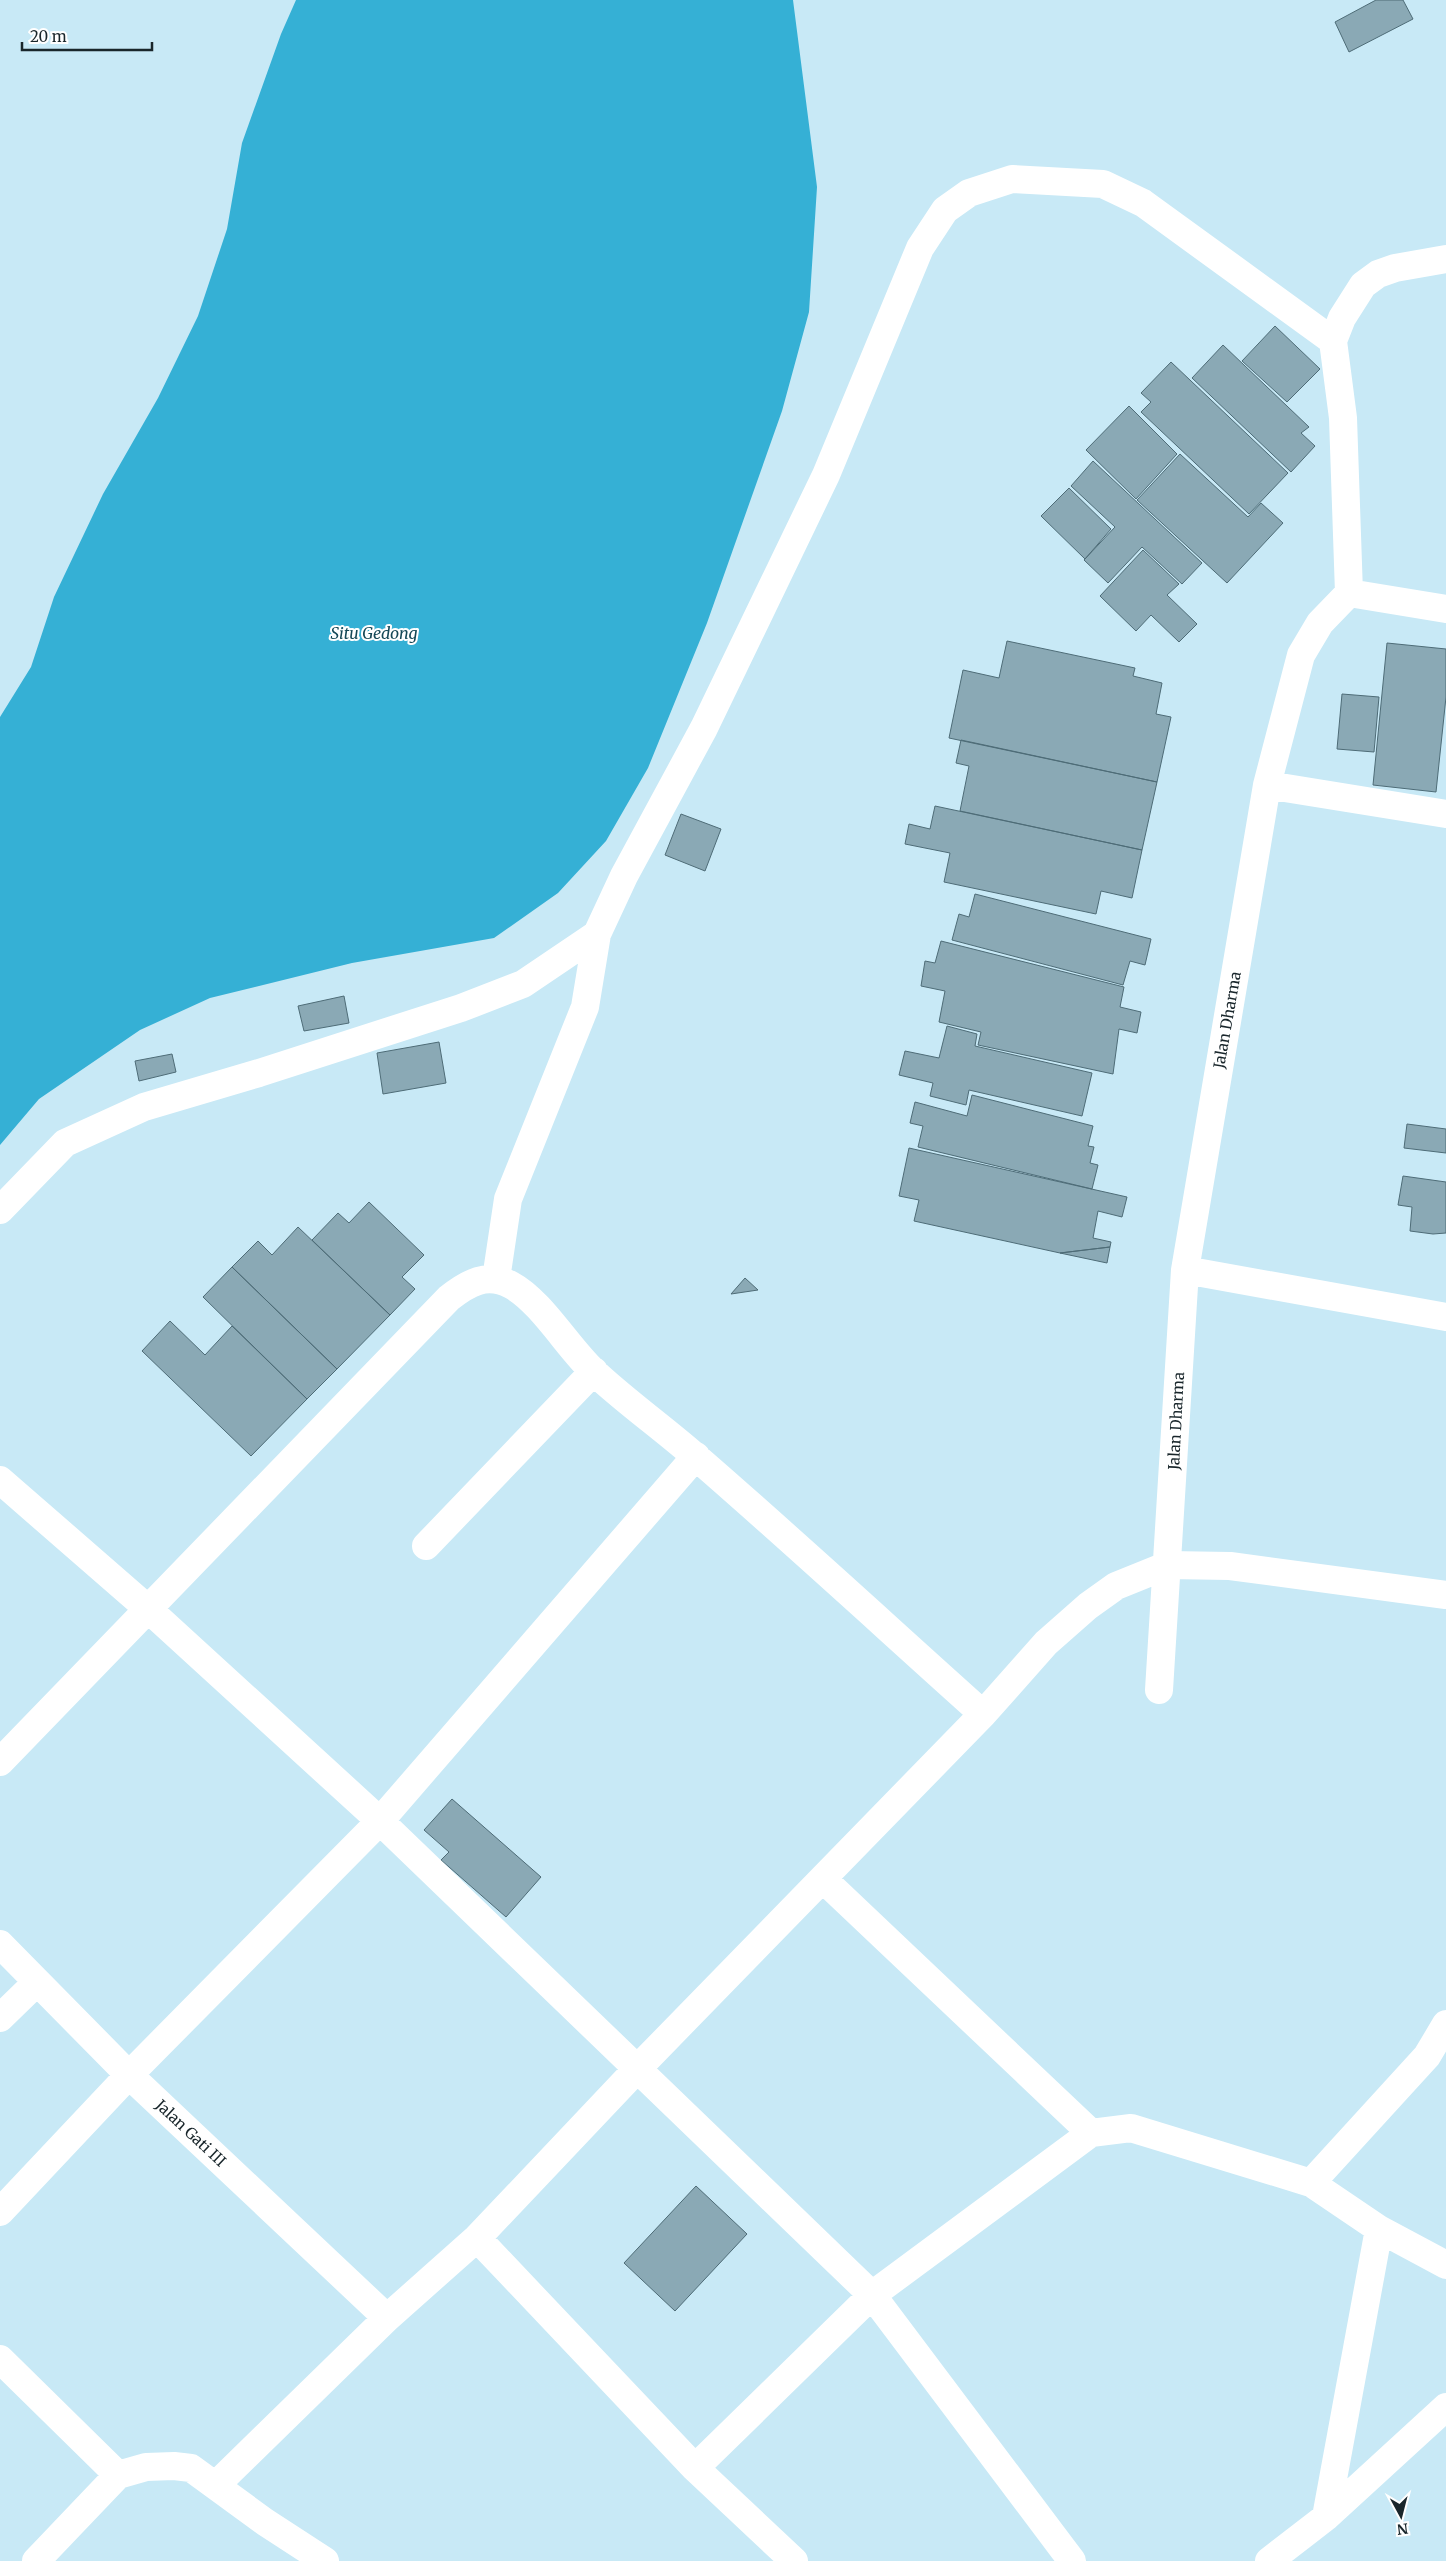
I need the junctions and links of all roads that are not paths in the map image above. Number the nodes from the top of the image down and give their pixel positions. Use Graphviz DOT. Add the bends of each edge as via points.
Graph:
graph roads {
  1 [pos="1446,259"];
  2 [pos="1333,341"];
  3 [pos="1349,593"];
  4 [pos="1446,609"];
  5 [pos="1267,785"];
  6 [pos="1446,814"];
  7 [pos="597,934"];
  8 [pos="0,1210"];
  9 [pos="1185,1270"];
  10 [pos="496,1279"];
  11 [pos="1446,1317"];
  12 [pos="594,1372"];
  13 [pos="696,1456"];
  14 [pos="0,1480"];
  15 [pos="426,1546"];
  16 [pos="1168,1565"];
  17 [pos="1446,1595"];
  18 [pos="147,1608"];
  19 [pos="1159,1690"];
  20 [pos="983,1714"];
  21 [pos="0,1762"];
  22 [pos="380,1822"];
  23 [pos="824,1880"];
  24 [pos="0,1944"];
  25 [pos="37,1982"];
  26 [pos="0,2018"];
  27 [pos="1446,2024"];
  28 [pos="638,2068"];
  29 [pos="129,2075"];
  30 [pos="1091,2133"];
  31 [pos="1311,2183"];
  32 [pos="0,2212"];
  33 [pos="1379,2229"];
  34 [pos="477,2238"];
  35 [pos="1446,2264"];
  36 [pos="872,2296"];
  37 [pos="387,2318"];
  38 [pos="0,2359"];
  39 [pos="1446,2407"];
  40 [pos="695,2468"];
  41 [pos="118,2474"];
  42 [pos="216,2485"];
  43 [pos="1326,2517"];
  44 [pos="313,2558"];
  45 [pos="36,2561"];
  46 [pos="794,2561"];
  47 [pos="1072,2561"];
  48 [pos="1269,2561"];
  1 -- 2 [label="street" via="1402,266 1378,274 1363,285 1342,318"];
  2 -- 3 [label="street" via="1343,418"];
  2 -- 7 [label="street" via="1143,203 1103,184 1012,179 969,193 945,210 920,248 822,484 704,728 624,876"];
  3 -- 4 [label="street"];
  3 -- 5 [label="street, Jalan Dharma" via="1320,623 1301,655"];
  5 -- 6 [label="street"];
  5 -- 9 [label="street, Jalan Dharma"];
  7 -- 8 [label="street" via="523,984 461,1008 135,1111 64,1144"];
  7 -- 10 [label="street" via="585,1007 508,1199"];
  9 -- 11 [label="street"];
  9 -- 16 [label="street, Jalan Dharma"];
  10 -- 12 [label="street" via="512,1285 528,1297"];
  10 -- 18 [label="street" via="468,1284 449,1298"];
  12 -- 13 [label="street"];
  12 -- 15 [label="street"];
  13 -- 20 [label="street"];
  13 -- 22 [label="street"];
  14 -- 18 [label="street"];
  16 -- 17 [label="street" via="1230,1566"];
  16 -- 19 [label="street, Jalan Dharma"];
  16 -- 20 [label="street" via="1116,1586 1088,1606 1046,1643"];
  18 -- 21 [label="street"];
  18 -- 22 [label="street"];
  20 -- 23 [label="street"];
  22 -- 28 [label="street"];
  22 -- 29 [label="street"];
  23 -- 28 [label="street"];
  23 -- 30 [label="street"];
  24 -- 25 [label="street, Jalan Gati III"];
  25 -- 26 [label="street"];
  25 -- 29 [label="street, Jalan Gati III"];
  27 -- 31 [label="street" via="1427,2056"];
  28 -- 34 [label="street"];
  28 -- 36 [label="street"];
  29 -- 32 [label="street"];
  29 -- 37 [label="street, Jalan Gati III"];
  30 -- 31 [label="street" via="1131,2128"];
  30 -- 36 [label="street"];
  31 -- 33 [label="street"];
  33 -- 35 [label="street"];
  33 -- 43 [label="street"];
  34 -- 37 [label="street"];
  34 -- 40 [label="street"];
  36 -- 40 [label="street"];
  36 -- 47 [label="street"];
  37 -- 42 [label="street"];
  38 -- 41 [label="street"];
  39 -- 43 [label="street"];
  40 -- 46 [label="street"];
  41 -- 42 [label="street" via="146,2467 192,2468"];
  41 -- 45 [label="street"];
  42 -- 44 [label="street"];
  43 -- 48 [label="street"];
}
